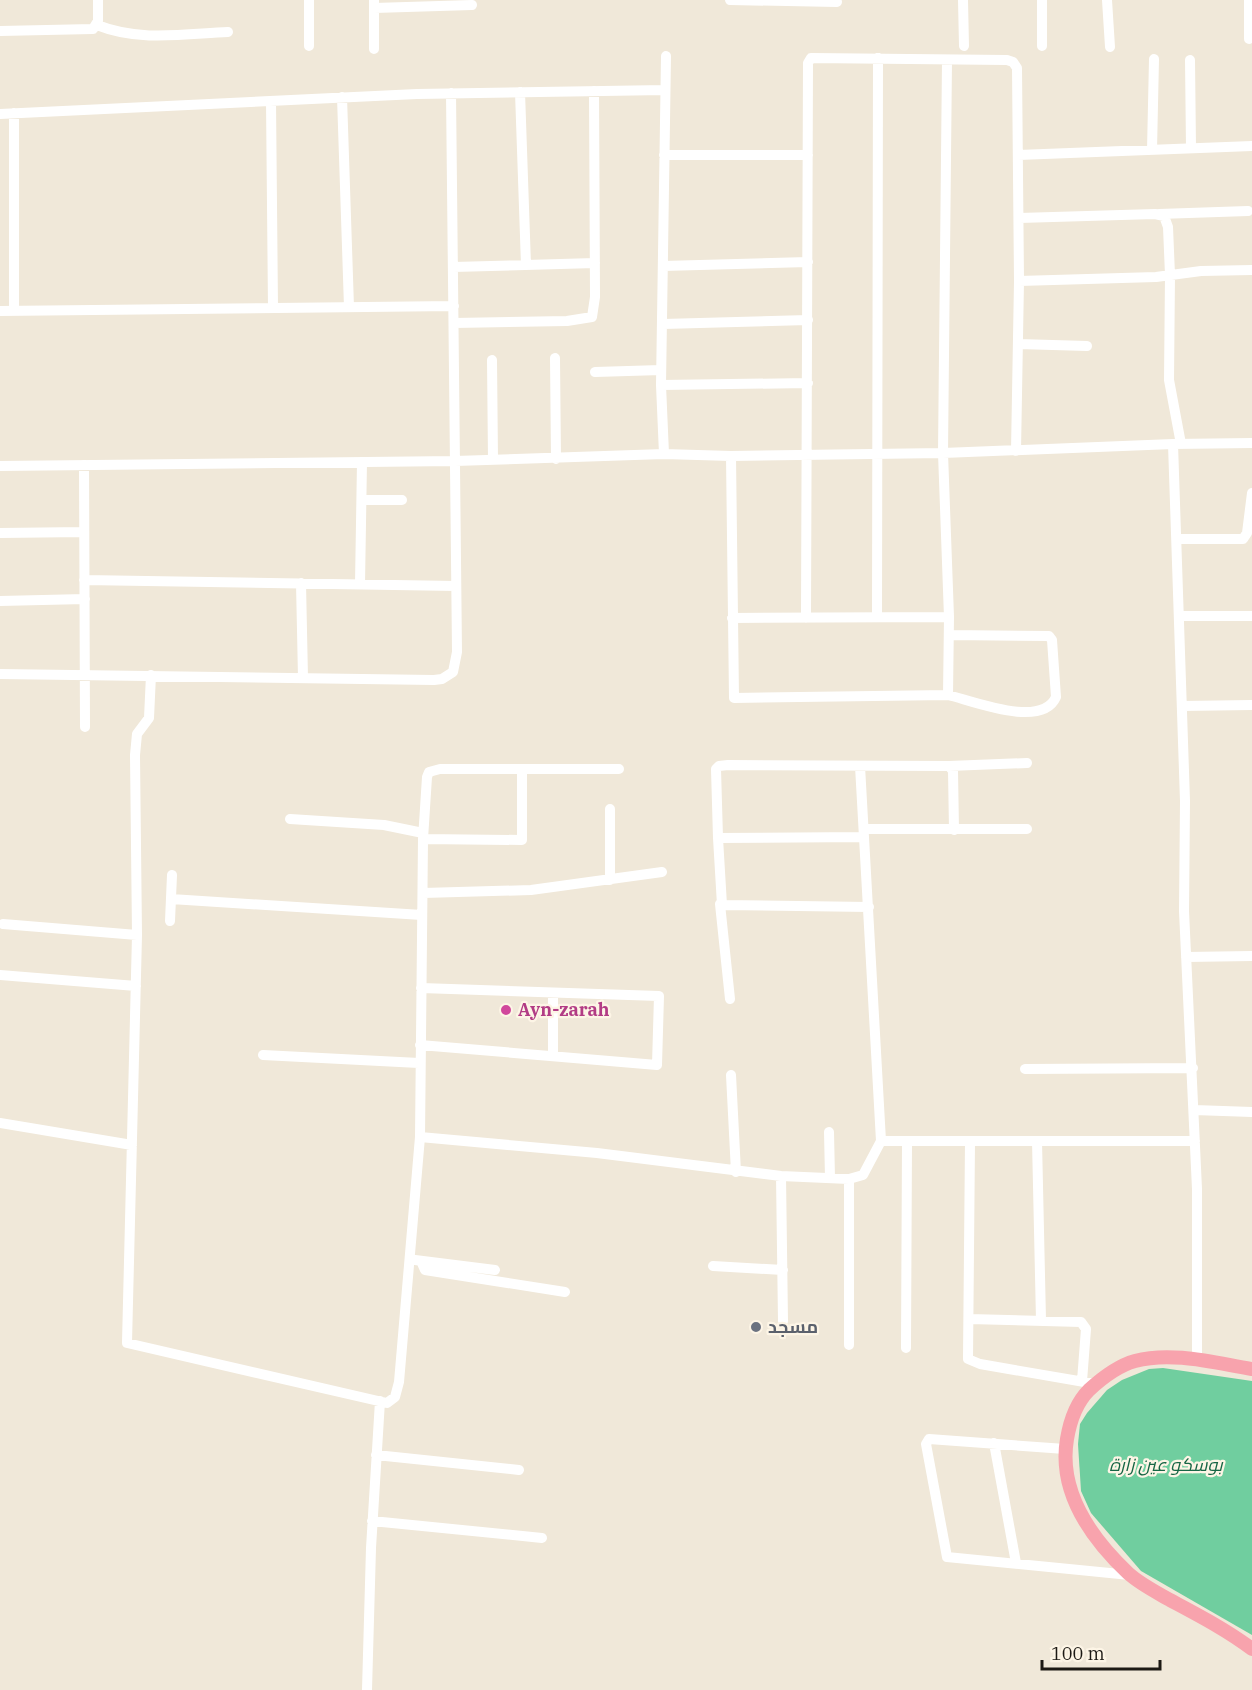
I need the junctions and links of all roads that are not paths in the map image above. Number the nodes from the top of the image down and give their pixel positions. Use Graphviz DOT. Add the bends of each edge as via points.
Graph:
graph roads {
  1 [pos="98,0"];
  2 [pos="309,0"];
  3 [pos="730,0"];
  4 [pos="963,0"];
  5 [pos="1042,0"];
  6 [pos="1107,0"];
  7 [pos="1249,0"];
  8 [pos="837,2"];
  9 [pos="374,4"];
  10 [pos="472,6"];
  11 [pos="97,25"];
  12 [pos="0,31"];
  13 [pos="228,32"];
  14 [pos="1249,39"];
  15 [pos="309,46"];
  16 [pos="964,46"];
  17 [pos="1042,46"];
  18 [pos="1110,47"];
  19 [pos="374,49"];
  20 [pos="666,56"];
  21 [pos="878,58"];
  22 [pos="1154,59"];
  23 [pos="947,60"];
  24 [pos="1190,60"];
  25 [pos="665,90"];
  26 [pos="594,91"];
  27 [pos="520,92"];
  28 [pos="451,93"];
  29 [pos="342,97"];
  30 [pos="271,101"];
  31 [pos="14,113"];
  32 [pos="0,114"];
  33 [pos="1251,146"];
  34 [pos="1191,148"];
  35 [pos="1152,150"];
  36 [pos="664,155"];
  37 [pos="808,155"];
  38 [pos="1018,155"];
  39 [pos="1248,211"];
  40 [pos="1159,214"];
  41 [pos="1019,218"];
  42 [pos="808,262"];
  43 [pos="595,263"];
  44 [pos="526,265"];
  45 [pos="663,266"];
  46 [pos="453,267"];
  47 [pos="1252,270"];
  48 [pos="1170,275"];
  49 [pos="1019,281"];
  50 [pos="454,306"];
  51 [pos="348,307"];
  52 [pos="273,308"];
  53 [pos="0,310"];
  54 [pos="14,310"];
  55 [pos="808,320"];
  56 [pos="454,323"];
  57 [pos="663,324"];
  58 [pos="1018,344"];
  59 [pos="1087,346"];
  60 [pos="555,358"];
  61 [pos="492,360"];
  62 [pos="661,370"];
  63 [pos="595,372"];
  64 [pos="808,383"];
  65 [pos="661,386"];
  66 [pos="1252,443"];
  67 [pos="1177,444"];
  68 [pos="1016,451"];
  69 [pos="943,453"];
  70 [pos="664,454"];
  71 [pos="805,454"];
  72 [pos="876,454"];
  73 [pos="731,456"];
  74 [pos="556,459"];
  75 [pos="493,460"];
  76 [pos="455,461"];
  77 [pos="362,462"];
  78 [pos="84,465"];
  79 [pos="0,466"];
  80 [pos="1252,494"];
  81 [pos="362,500"];
  82 [pos="402,500"];
  83 [pos="84,532"];
  84 [pos="0,533"];
  85 [pos="1178,539"];
  86 [pos="84,580"];
  87 [pos="301,583"];
  88 [pos="360,584"];
  89 [pos="456,585"];
  90 [pos="85,599"];
  91 [pos="0,601"];
  92 [pos="1181,616"];
  93 [pos="1252,616"];
  94 [pos="877,617"];
  95 [pos="949,617"];
  96 [pos="732,618"];
  97 [pos="806,618"];
  98 [pos="949,635"];
  99 [pos="0,674"];
  100 [pos="85,674"];
  101 [pos="151,675"];
  102 [pos="303,678"];
  103 [pos="948,695"];
  104 [pos="1252,705"];
  105 [pos="1182,706"];
  106 [pos="85,727"];
  107 [pos="1028,763"];
  108 [pos="860,766"];
  109 [pos="949,766"];
  110 [pos="522,768"];
  111 [pos="619,769"];
  112 [pos="610,809"];
  113 [pos="291,819"];
  114 [pos="1027,829"];
  115 [pos="954,830"];
  116 [pos="864,833"];
  117 [pos="423,836"];
  118 [pos="718,838"];
  119 [pos="662,872"];
  120 [pos="172,875"];
  121 [pos="610,880"];
  122 [pos="423,893"];
  123 [pos="171,899"];
  124 [pos="720,903"];
  125 [pos="869,907"];
  126 [pos="422,915"];
  127 [pos="170,921"];
  128 [pos="3,924"];
  129 [pos="138,935"];
  130 [pos="1252,956"];
  131 [pos="1186,957"];
  132 [pos="0,975"];
  133 [pos="136,986"];
  134 [pos="421,988"];
  135 [pos="553,993"];
  136 [pos="730,999"];
  137 [pos="420,1045"];
  138 [pos="263,1055"];
  139 [pos="553,1056"];
  140 [pos="419,1063"];
  141 [pos="1193,1068"];
  142 [pos="1025,1069"];
  143 [pos="731,1075"];
  144 [pos="1194,1110"];
  145 [pos="1252,1112"];
  146 [pos="0,1124"];
  147 [pos="829,1132"];
  148 [pos="420,1137"];
  149 [pos="881,1141"];
  150 [pos="1037,1141"];
  151 [pos="1195,1141"];
  152 [pos="907,1142"];
  153 [pos="970,1142"];
  154 [pos="132,1145"];
  155 [pos="736,1172"];
  156 [pos="781,1176"];
  157 [pos="830,1178"];
  158 [pos="849,1179"];
  159 [pos="409,1259"];
  160 [pos="421,1261"];
  161 [pos="713,1266"];
  162 [pos="495,1270"];
  163 [pos="783,1270"];
  164 [pos="565,1292"];
  165 [pos="969,1319"];
  166 [pos="1041,1320"];
  167 [pos="783,1321"];
  168 [pos="849,1345"];
  169 [pos="906,1348"];
  170 [pos="1197,1360"];
  171 [pos="1252,1368"];
  172 [pos="1089,1382"];
  173 [pos="380,1401"];
  174 [pos="994,1443"];
  175 [pos="1065,1449"];
  176 [pos="376,1455"];
  177 [pos="519,1470"];
  178 [pos="372,1521"];
  179 [pos="542,1538"];
  180 [pos="1016,1563"];
  181 [pos="1130,1575"];
  182 [pos="1252,1649"];
  183 [pos="367,1690"];
  1 -- 11 [label="street"];
  2 -- 15 [label="street"];
  3 -- 8 [label="street"];
  4 -- 16 [label="street"];
  5 -- 17 [label="street"];
  6 -- 18 [label="street"];
  7 -- 14 [label="street"];
  9 -- 10 [label="street"];
  9 -- 19 [label="street"];
  11 -- 12 [label="street" via="89,30"];
  11 -- 13 [label="street" via="135,35"];
  20 -- 25 [label="street"];
  21 -- 23 [label="street"];
  21 -- 37 [label="street" via="818,56 808,63"];
  21 -- 72 [label="street"];
  22 -- 35 [label="street"];
  23 -- 38 [label="street" via="1013,62 1017,68"];
  23 -- 69 [label="street"];
  24 -- 34 [label="street"];
  25 -- 26 [label="street"];
  25 -- 36 [label="street"];
  26 -- 27 [label="street"];
  26 -- 43 [label="street"];
  27 -- 28 [label="street"];
  27 -- 44 [label="street"];
  28 -- 29 [label="street"];
  28 -- 46 [label="street"];
  29 -- 30 [label="street"];
  29 -- 51 [label="street"];
  30 -- 31 [label="street"];
  30 -- 52 [label="street"];
  31 -- 32 [label="street"];
  31 -- 54 [label="street"];
  33 -- 34 [label="street"];
  34 -- 35 [label="street"];
  35 -- 38 [label="street"];
  36 -- 37 [label="street"];
  36 -- 45 [label="street"];
  37 -- 42 [label="street"];
  38 -- 41 [label="street"];
  39 -- 40 [label="street"];
  40 -- 41 [label="street"];
  40 -- 48 [label="street" via="1167,220"];
  41 -- 49 [label="street"];
  42 -- 45 [label="street"];
  42 -- 55 [label="street"];
  43 -- 44 [label="street"];
  43 -- 56 [label="street" via="594,311 588,320"];
  44 -- 46 [label="street"];
  45 -- 57 [label="street"];
  46 -- 50 [label="street"];
  47 -- 48 [label="street" via="1201,270"];
  48 -- 49 [label="street"];
  48 -- 67 [label="street" via="1169,380"];
  49 -- 58 [label="street"];
  50 -- 51 [label="street"];
  50 -- 56 [label="street"];
  51 -- 52 [label="street"];
  52 -- 54 [label="street"];
  53 -- 54 [label="street"];
  55 -- 57 [label="street"];
  55 -- 64 [label="street"];
  56 -- 76 [label="street"];
  57 -- 62 [label="street"];
  58 -- 59 [label="street"];
  58 -- 68 [label="street"];
  60 -- 74 [label="street"];
  61 -- 75 [label="street"];
  62 -- 63 [label="street"];
  62 -- 65 [label="street"];
  64 -- 65 [label="street"];
  64 -- 71 [label="street"];
  65 -- 70 [label="street"];
  66 -- 67 [label="street"];
  67 -- 68 [label="street"];
  67 -- 85 [label="street"];
  68 -- 69 [label="street"];
  69 -- 72 [label="street"];
  69 -- 95 [label="street"];
  70 -- 73 [label="street"];
  70 -- 74 [label="street"];
  71 -- 72 [label="street"];
  71 -- 73 [label="street"];
  71 -- 97 [label="street"];
  72 -- 94 [label="street"];
  73 -- 96 [label="street"];
  74 -- 75 [label="street"];
  75 -- 76 [label="street"];
  76 -- 77 [label="street"];
  76 -- 89 [label="street"];
  77 -- 78 [label="street"];
  77 -- 81 [label="street"];
  78 -- 79 [label="street"];
  78 -- 83 [label="street"];
  80 -- 85 [label="street" via="1243,539"];
  81 -- 82 [label="street"];
  81 -- 88 [label="street"];
  83 -- 84 [label="street"];
  83 -- 86 [label="street"];
  85 -- 92 [label="street"];
  86 -- 87 [label="street"];
  86 -- 90 [label="street"];
  87 -- 88 [label="street"];
  87 -- 102 [label="street"];
  88 -- 89 [label="street"];
  89 -- 102 [label="street" via="456,664 448,676 434,680"];
  90 -- 91 [label="street"];
  90 -- 100 [label="street"];
  92 -- 93 [label="street"];
  92 -- 105 [label="street"];
  94 -- 95 [label="street"];
  94 -- 97 [label="street"];
  95 -- 98 [label="street"];
  96 -- 97 [label="street"];
  96 -- 103 [label="street" via="733,695 737,700"];
  98 -- 103 [label="street"];
  98 -- 103 [label="street" via="1049,636 1056,697 1050,705 1027,714"];
  99 -- 100 [label="street"];
  100 -- 101 [label="street"];
  100 -- 106 [label="street"];
  101 -- 102 [label="street"];
  101 -- 129 [label="street" via="149,718 137,734 135,755"];
  104 -- 105 [label="street"];
  105 -- 131 [label="street"];
  107 -- 109 [label="street"];
  108 -- 109 [label="street"];
  108 -- 116 [label="street"];
  108 -- 118 [label="street" via="719,766 715,773"];
  109 -- 115 [label="street" via="953,768"];
  110 -- 111 [label="street"];
  110 -- 117 [label="street" via="429,772"];
  110 -- 117 [label="street" via="522,840"];
  112 -- 121 [label="street"];
  113 -- 117 [label="street" via="384,825"];
  114 -- 115 [label="street"];
  115 -- 116 [label="street"];
  116 -- 118 [label="street"];
  116 -- 125 [label="street"];
  117 -- 122 [label="street"];
  118 -- 124 [label="street"];
  119 -- 121 [label="street"];
  120 -- 123 [label="street"];
  121 -- 122 [label="street" via="531,890"];
  122 -- 126 [label="street"];
  123 -- 126 [label="street"];
  123 -- 127 [label="street"];
  124 -- 125 [label="street" via="730,907"];
  124 -- 136 [label="street"];
  125 -- 149 [label="street"];
  126 -- 134 [label="street"];
  128 -- 129 [label="street"];
  129 -- 133 [label="street"];
  130 -- 131 [label="street"];
  131 -- 141 [label="street"];
  132 -- 133 [label="street"];
  133 -- 154 [label="street"];
  134 -- 135 [label="street"];
  134 -- 137 [label="street"];
  135 -- 139 [label="street"];
  135 -- 139 [label="street" via="659,996 657,1065"];
  137 -- 139 [label="street"];
  137 -- 140 [label="street"];
  138 -- 140 [label="street"];
  140 -- 148 [label="street"];
  141 -- 142 [label="street"];
  141 -- 144 [label="street"];
  143 -- 155 [label="street"];
  144 -- 145 [label="street"];
  144 -- 151 [label="street"];
  146 -- 154 [label="street"];
  147 -- 157 [label="street"];
  148 -- 155 [label="street" via="597,1153"];
  148 -- 159 [label="street"];
  149 -- 152 [label="street"];
  149 -- 158 [label="street" via="862,1175"];
  150 -- 151 [label="street"];
  150 -- 153 [label="street"];
  150 -- 166 [label="street"];
  151 -- 170 [label="street"];
  152 -- 153 [label="street"];
  152 -- 169 [label="street"];
  153 -- 165 [label="street"];
  154 -- 173 [label="street" via="127,1343"];
  155 -- 156 [label="street"];
  156 -- 157 [label="street"];
  156 -- 163 [label="street"];
  157 -- 158 [label="street"];
  158 -- 168 [label="street"];
  159 -- 160 [label="street"];
  159 -- 173 [label="street" via="397,1391 391,1401"];
  160 -- 162 [label="street"];
  160 -- 164 [label="street" via="425,1270"];
  161 -- 163 [label="street"];
  163 -- 167 [label="street"];
  165 -- 166 [label="street"];
  165 -- 172 [label="street" via="966,1354 973,1362"];
  166 -- 172 [label="street" via="1084,1324"];
  170 -- 171 [label="main road"];
  170 -- 172 [label="main road" via="1134,1361"];
  172 -- 175 [label="main road" via="1068,1428"];
  173 -- 176 [label="street"];
  174 -- 175 [label="street"];
  174 -- 180 [label="street"];
  174 -- 180 [label="street" via="929,1439 926,1444 947,1557"];
  175 -- 181 [label="main road" via="1066,1477 1078,1510"];
  176 -- 177 [label="street"];
  176 -- 178 [label="street"];
  178 -- 179 [label="street"];
  178 -- 183 [label="street"];
  180 -- 181 [label="street"];
  181 -- 182 [label="main road"];
}
